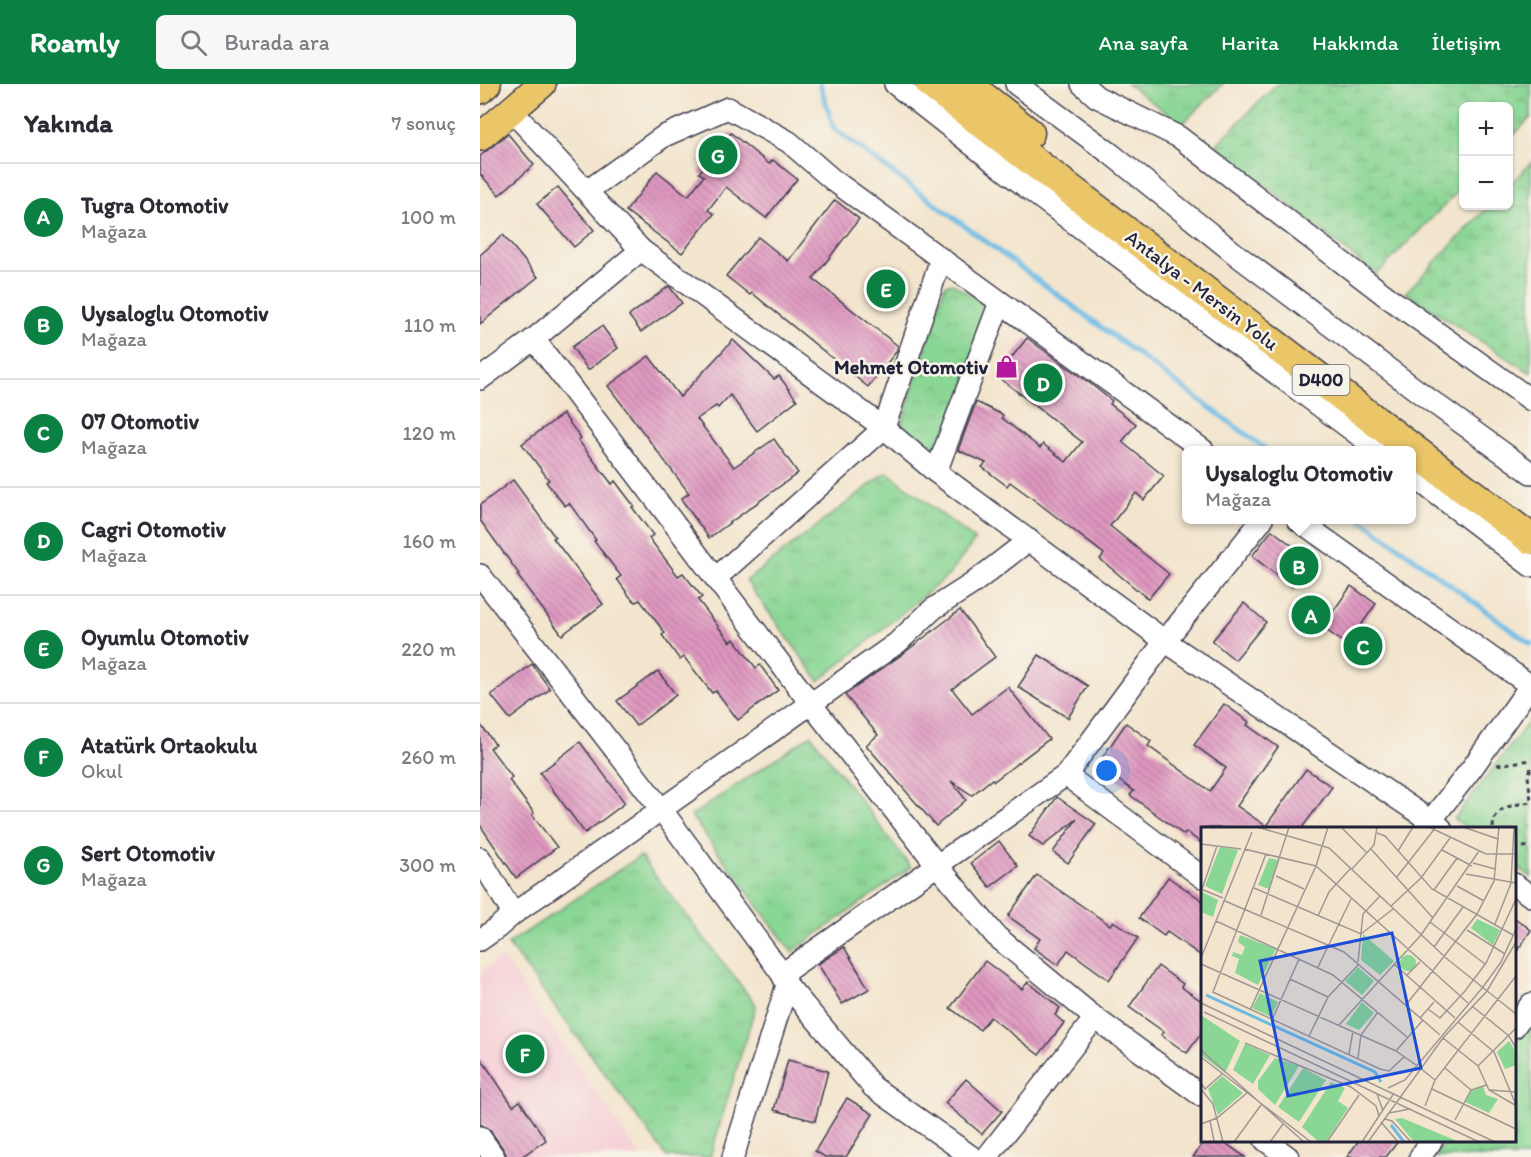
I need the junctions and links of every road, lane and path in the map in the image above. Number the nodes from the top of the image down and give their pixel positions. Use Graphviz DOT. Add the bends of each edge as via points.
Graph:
graph roads {
  1 [pos="486,84"];
  2 [pos="542,84"];
  3 [pos="895,84"];
  4 [pos="931,84"];
  5 [pos="966,84"];
  6 [pos="1016,84"];
  7 [pos="1082,84"];
  8 [pos="480,90"];
  9 [pos="512,111"];
  10 [pos="480,137"];
  11 [pos="587,191"];
  12 [pos="1117,214"];
  13 [pos="641,250"];
  14 [pos="942,259"];
  15 [pos="1000,302"];
  16 [pos="534,339"];
  17 [pos="480,379"];
  18 [pos="1531,400"];
  19 [pos="884,428"];
  20 [pos="1198,446"];
  21 [pos="1373,446"];
  22 [pos="1413,446"];
  23 [pos="1416,449"];
  24 [pos="936,472"];
  25 [pos="1531,473"];
  26 [pos="1416,478"];
  27 [pos="1531,514"];
  28 [pos="1258,524"];
  29 [pos="1305,524"];
  30 [pos="1531,539"];
  31 [pos="1029,540"];
  32 [pos="1531,566"];
  33 [pos="716,578"];
  34 [pos="483,584"];
  35 [pos="1165,641"];
  36 [pos="1531,686"];
  37 [pos="811,704"];
  38 [pos="1531,760"];
  39 [pos="1472,768"];
  40 [pos="1531,768"];
  41 [pos="1066,775"];
  42 [pos="1531,801"];
  43 [pos="661,809"];
  44 [pos="1432,826"];
  45 [pos="1493,827"];
  46 [pos="1531,846"];
  47 [pos="1516,848"];
  48 [pos="480,858"];
  49 [pos="937,865"];
  50 [pos="1201,876"];
  51 [pos="1516,885"];
  52 [pos="1531,896"];
  53 [pos="513,914"];
  54 [pos="480,940"];
  55 [pos="785,980"];
  56 [pos="1531,1004"];
  57 [pos="1095,1018"];
  58 [pos="1516,1026"];
  59 [pos="1201,1095"];
  60 [pos="480,1137"];
  61 [pos="1268,1142"];
  62 [pos="1431,1142"];
  63 [pos="494,1157"];
  64 [pos="733,1157"];
  65 [pos="972,1157"];
  66 [pos="987,1157"];
  67 [pos="1288,1157"];
  68 [pos="1420,1157"];
  1 -- 8 [label="main road"];
  2 -- 9 [label="main road"];
  3 -- 21 [label="street"];
  4 -- 12 [label="highway, Antalya - Mersin Yolu / D400"];
  5 -- 12 [label="highway, Antalya - Mersin Yolu / D400"];
  6 -- 25 [label="street"];
  7 -- 18 [label="street" via="1097,97 1179,137 1386,296"];
  9 -- 10 [label="main road"];
  9 -- 11 [label="street"];
  11 -- 13 [label="street"];
  11 -- 14 [label="street" via="664,136 728,108 789,142 832,180"];
  12 -- 22 [label="highway, Antalya - Mersin Yolu / D400"];
  12 -- 27 [label="highway, Antalya - Mersin Yolu / D400"];
  13 -- 16 [label="street"];
  13 -- 19 [label="street"];
  14 -- 15 [label="street"];
  14 -- 19 [label="street"];
  15 -- 20 [label="street"];
  15 -- 24 [label="street"];
  16 -- 17 [label="street"];
  16 -- 33 [label="street"];
  19 -- 24 [label="street"];
  19 -- 33 [label="street"];
  23 -- 30 [label="highway, Antalya - Mersin Yolu / D400"];
  24 -- 31 [label="street"];
  26 -- 32 [label="street"];
  28 -- 35 [label="street"];
  29 -- 36 [label="street"];
  31 -- 35 [label="street"];
  31 -- 37 [label="street"];
  33 -- 37 [label="street"];
  34 -- 43 [label="street"];
  35 -- 41 [label="street"];
  35 -- 44 [label="street"];
  36 -- 39 [label="street"];
  37 -- 43 [label="street"];
  37 -- 49 [label="street"];
  38 -- 39 [label="path"];
  39 -- 44 [label="street"];
  40 -- 42 [label="path"];
  41 -- 49 [label="street"];
  41 -- 50 [label="street"];
  42 -- 45 [label="path" via="1501,810"];
  43 -- 53 [label="street"];
  43 -- 55 [label="street"];
  46 -- 47 [label="path"];
  48 -- 53 [label="street"];
  49 -- 55 [label="street"];
  49 -- 57 [label="street" via="996,936"];
  51 -- 52 [label="street"];
  53 -- 54 [label="street"];
  55 -- 64 [label="street"];
  55 -- 65 [label="street" via="873,1087"];
  56 -- 58 [label="street"];
  57 -- 59 [label="street"];
  57 -- 66 [label="street"];
  60 -- 63 [label="street"];
  61 -- 67 [label="street"];
  62 -- 68 [label="street"];
}
